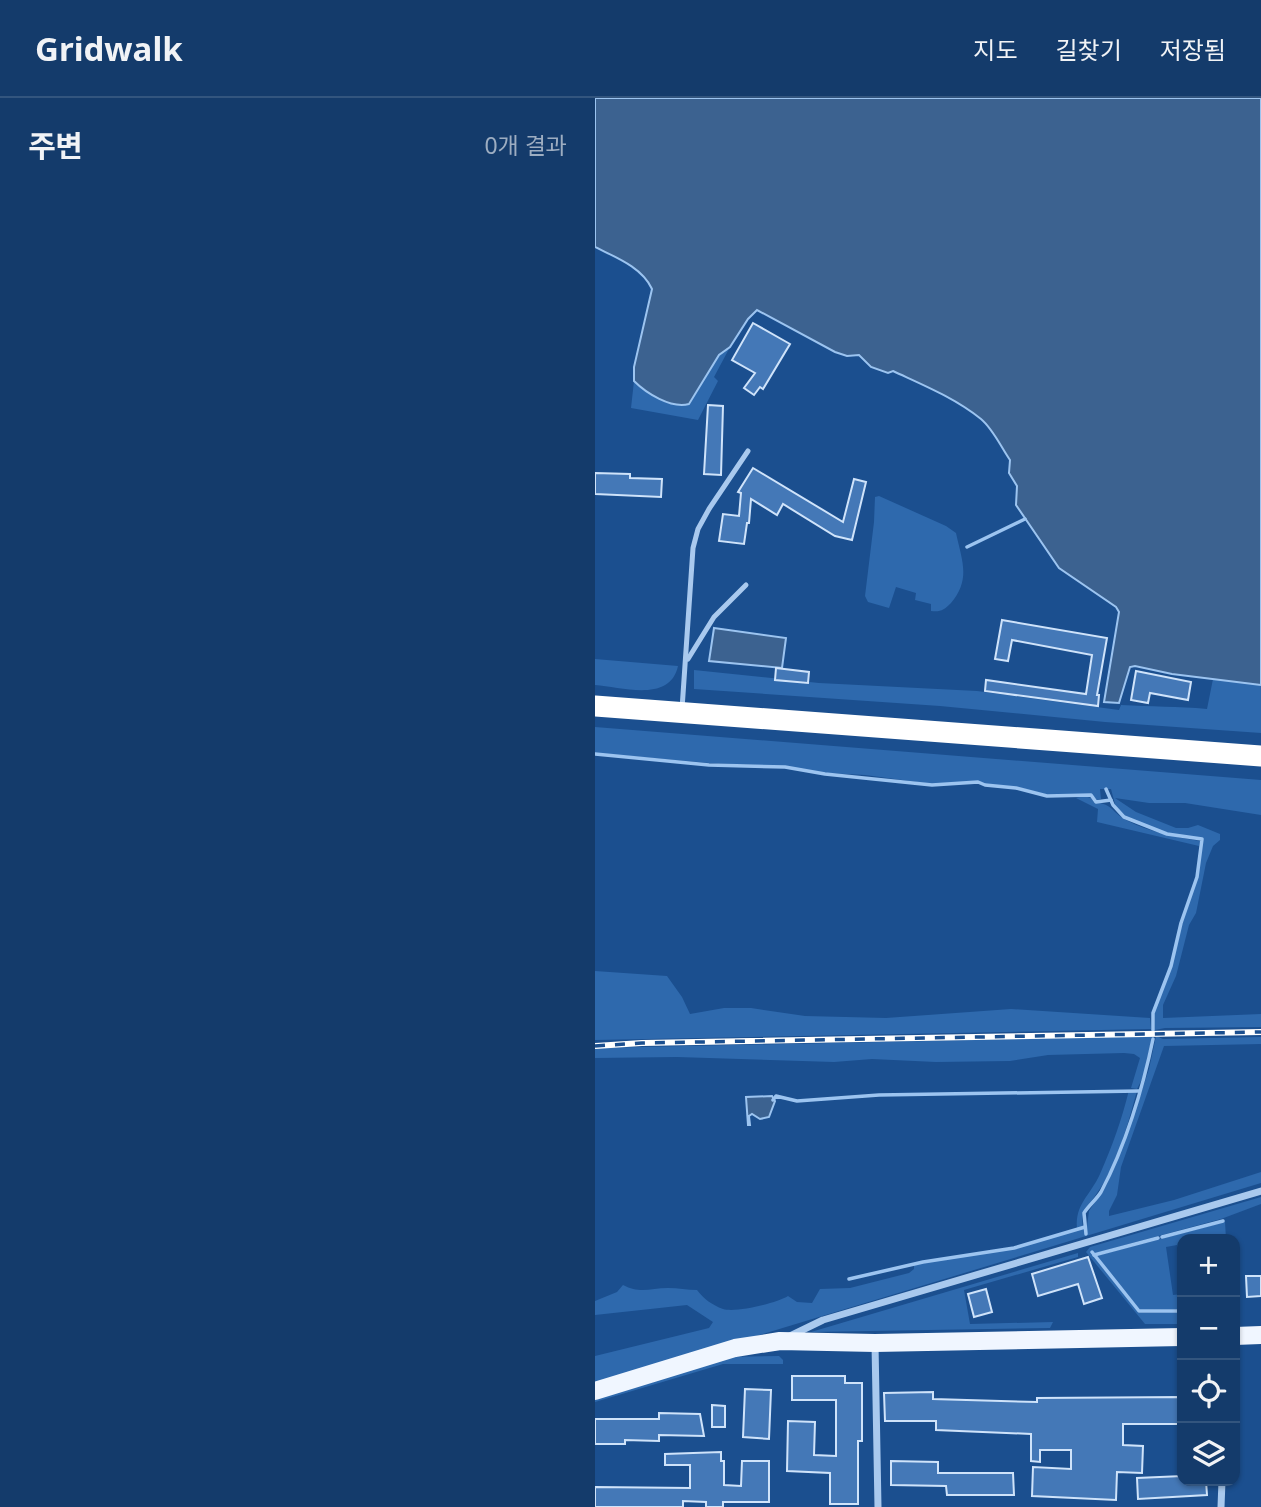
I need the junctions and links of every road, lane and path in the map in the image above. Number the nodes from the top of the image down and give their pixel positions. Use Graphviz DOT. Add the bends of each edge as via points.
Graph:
graph roads {
  1 [pos="748,452"];
  2 [pos="746,585"];
  3 [pos="687,662"];
  4 [pos="595,706"];
  5 [pos="682,712"];
  6 [pos="1261,756"];
  7 [pos="1261,1191"];
  8 [pos="1261,1335"];
  9 [pos="1240,1336"];
  10 [pos="1177,1337"];
  11 [pos="780,1341"];
  12 [pos="875,1343"];
  13 [pos="595,1391"];
  14 [pos="1223,1486"];
  15 [pos="878,1507"];
  16 [pos="1221,1507"];
  1 -- 3 [label="lane" via="698,529"];
  2 -- 3 [label="lane" via="715,617"];
  3 -- 5 [label="lane"];
  4 -- 5 [label="highway"];
  5 -- 6 [label="highway"];
  7 -- 11 [label="street" via="823,1320"];
  8 -- 9 [label="main road"];
  10 -- 12 [label="main road"];
  11 -- 12 [label="main road"];
  11 -- 13 [label="main road" via="735,1348"];
  12 -- 15 [label="street"];
  14 -- 16 [label="street"];
}
